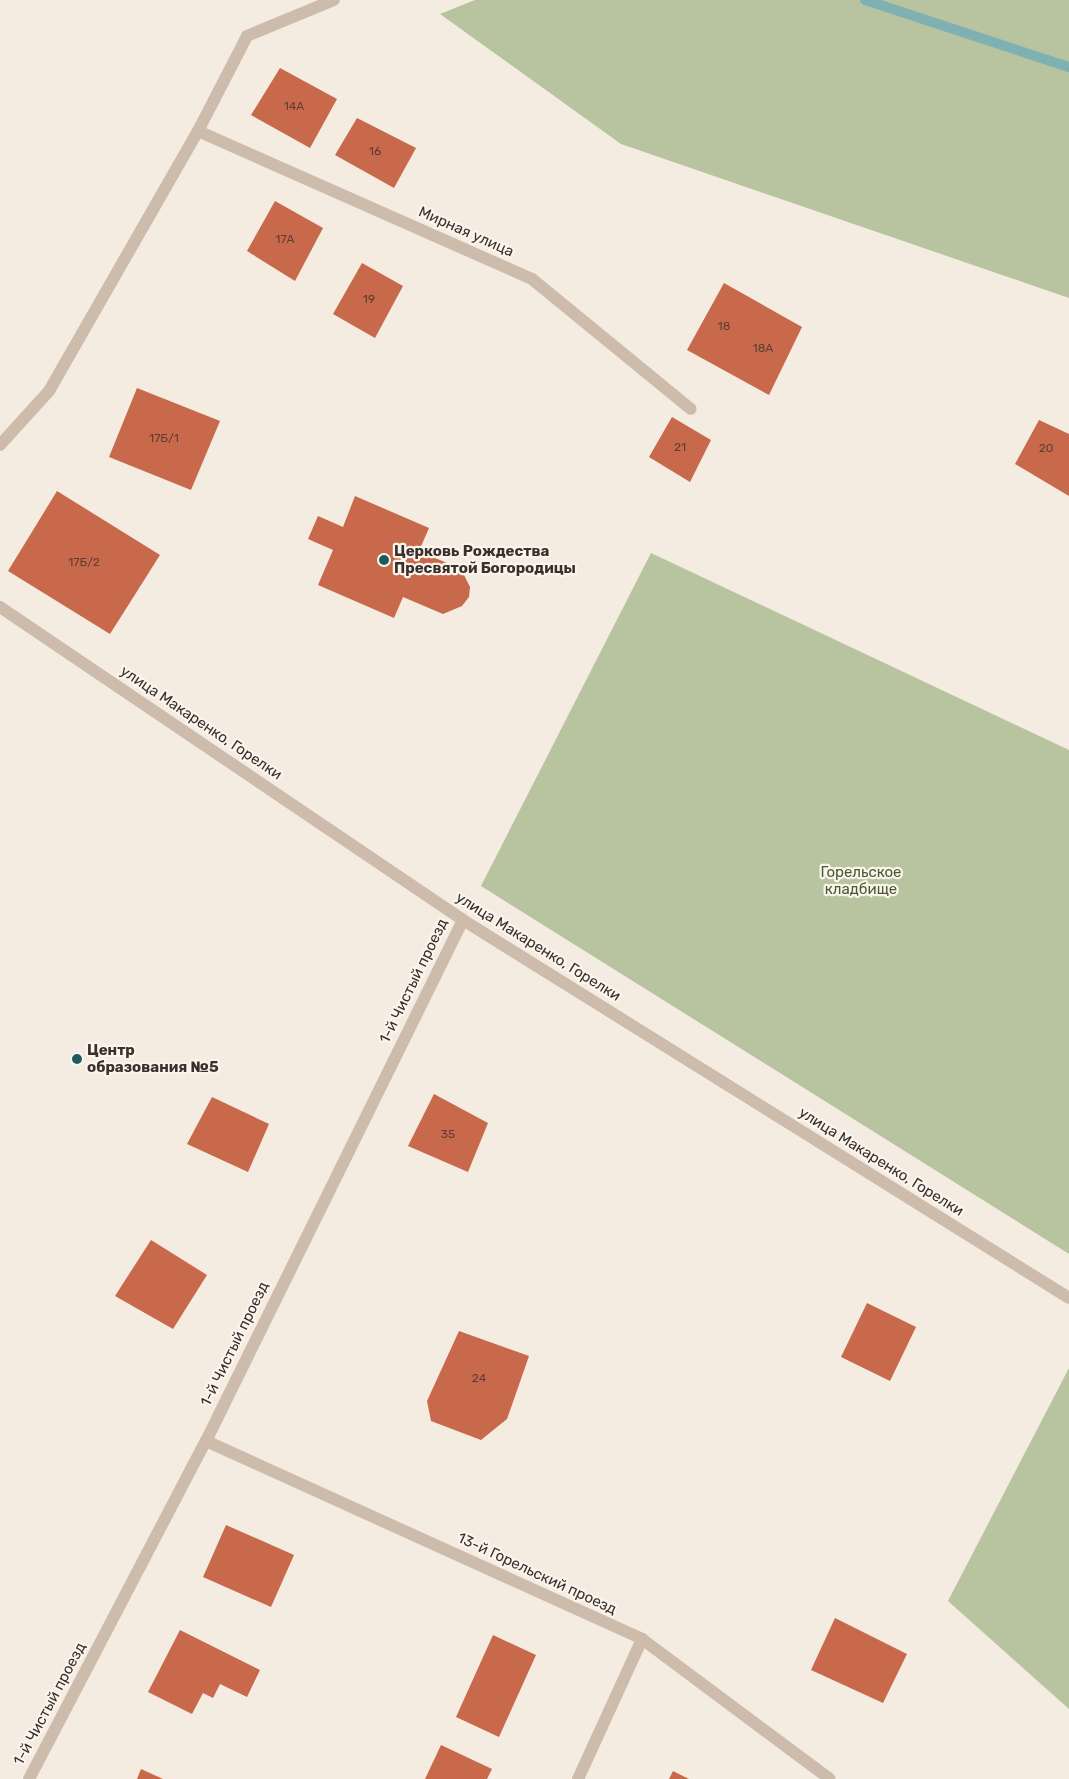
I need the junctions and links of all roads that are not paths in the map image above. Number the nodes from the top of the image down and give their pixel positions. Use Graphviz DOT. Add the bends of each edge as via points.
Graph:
graph roads {
  1 [pos="334,0"];
  2 [pos="198,131"];
  3 [pos="691,409"];
  4 [pos="0,445"];
  5 [pos="0,607"];
  6 [pos="463,920"];
  7 [pos="1069,1298"];
  8 [pos="206,1440"];
  9 [pos="642,1639"];
  10 [pos="29,1779"];
  11 [pos="578,1779"];
  12 [pos="830,1779"];
  1 -- 2 [label="street" via="247,36"];
  2 -- 3 [label="street, Мирная улица" via="532,279"];
  2 -- 4 [label="street" via="49,391"];
  5 -- 6 [label="street, улица Макаренко, Горелки"];
  6 -- 7 [label="street, улица Макаренко, Горелки"];
  6 -- 8 [label="street, 1-й Чистый проезд"];
  8 -- 9 [label="street, 13-й Горельский проезд"];
  8 -- 10 [label="street, 1-й Чистый проезд"];
  9 -- 11 [label="street"];
  9 -- 12 [label="street, 13-й Горельский проезд"];
}
